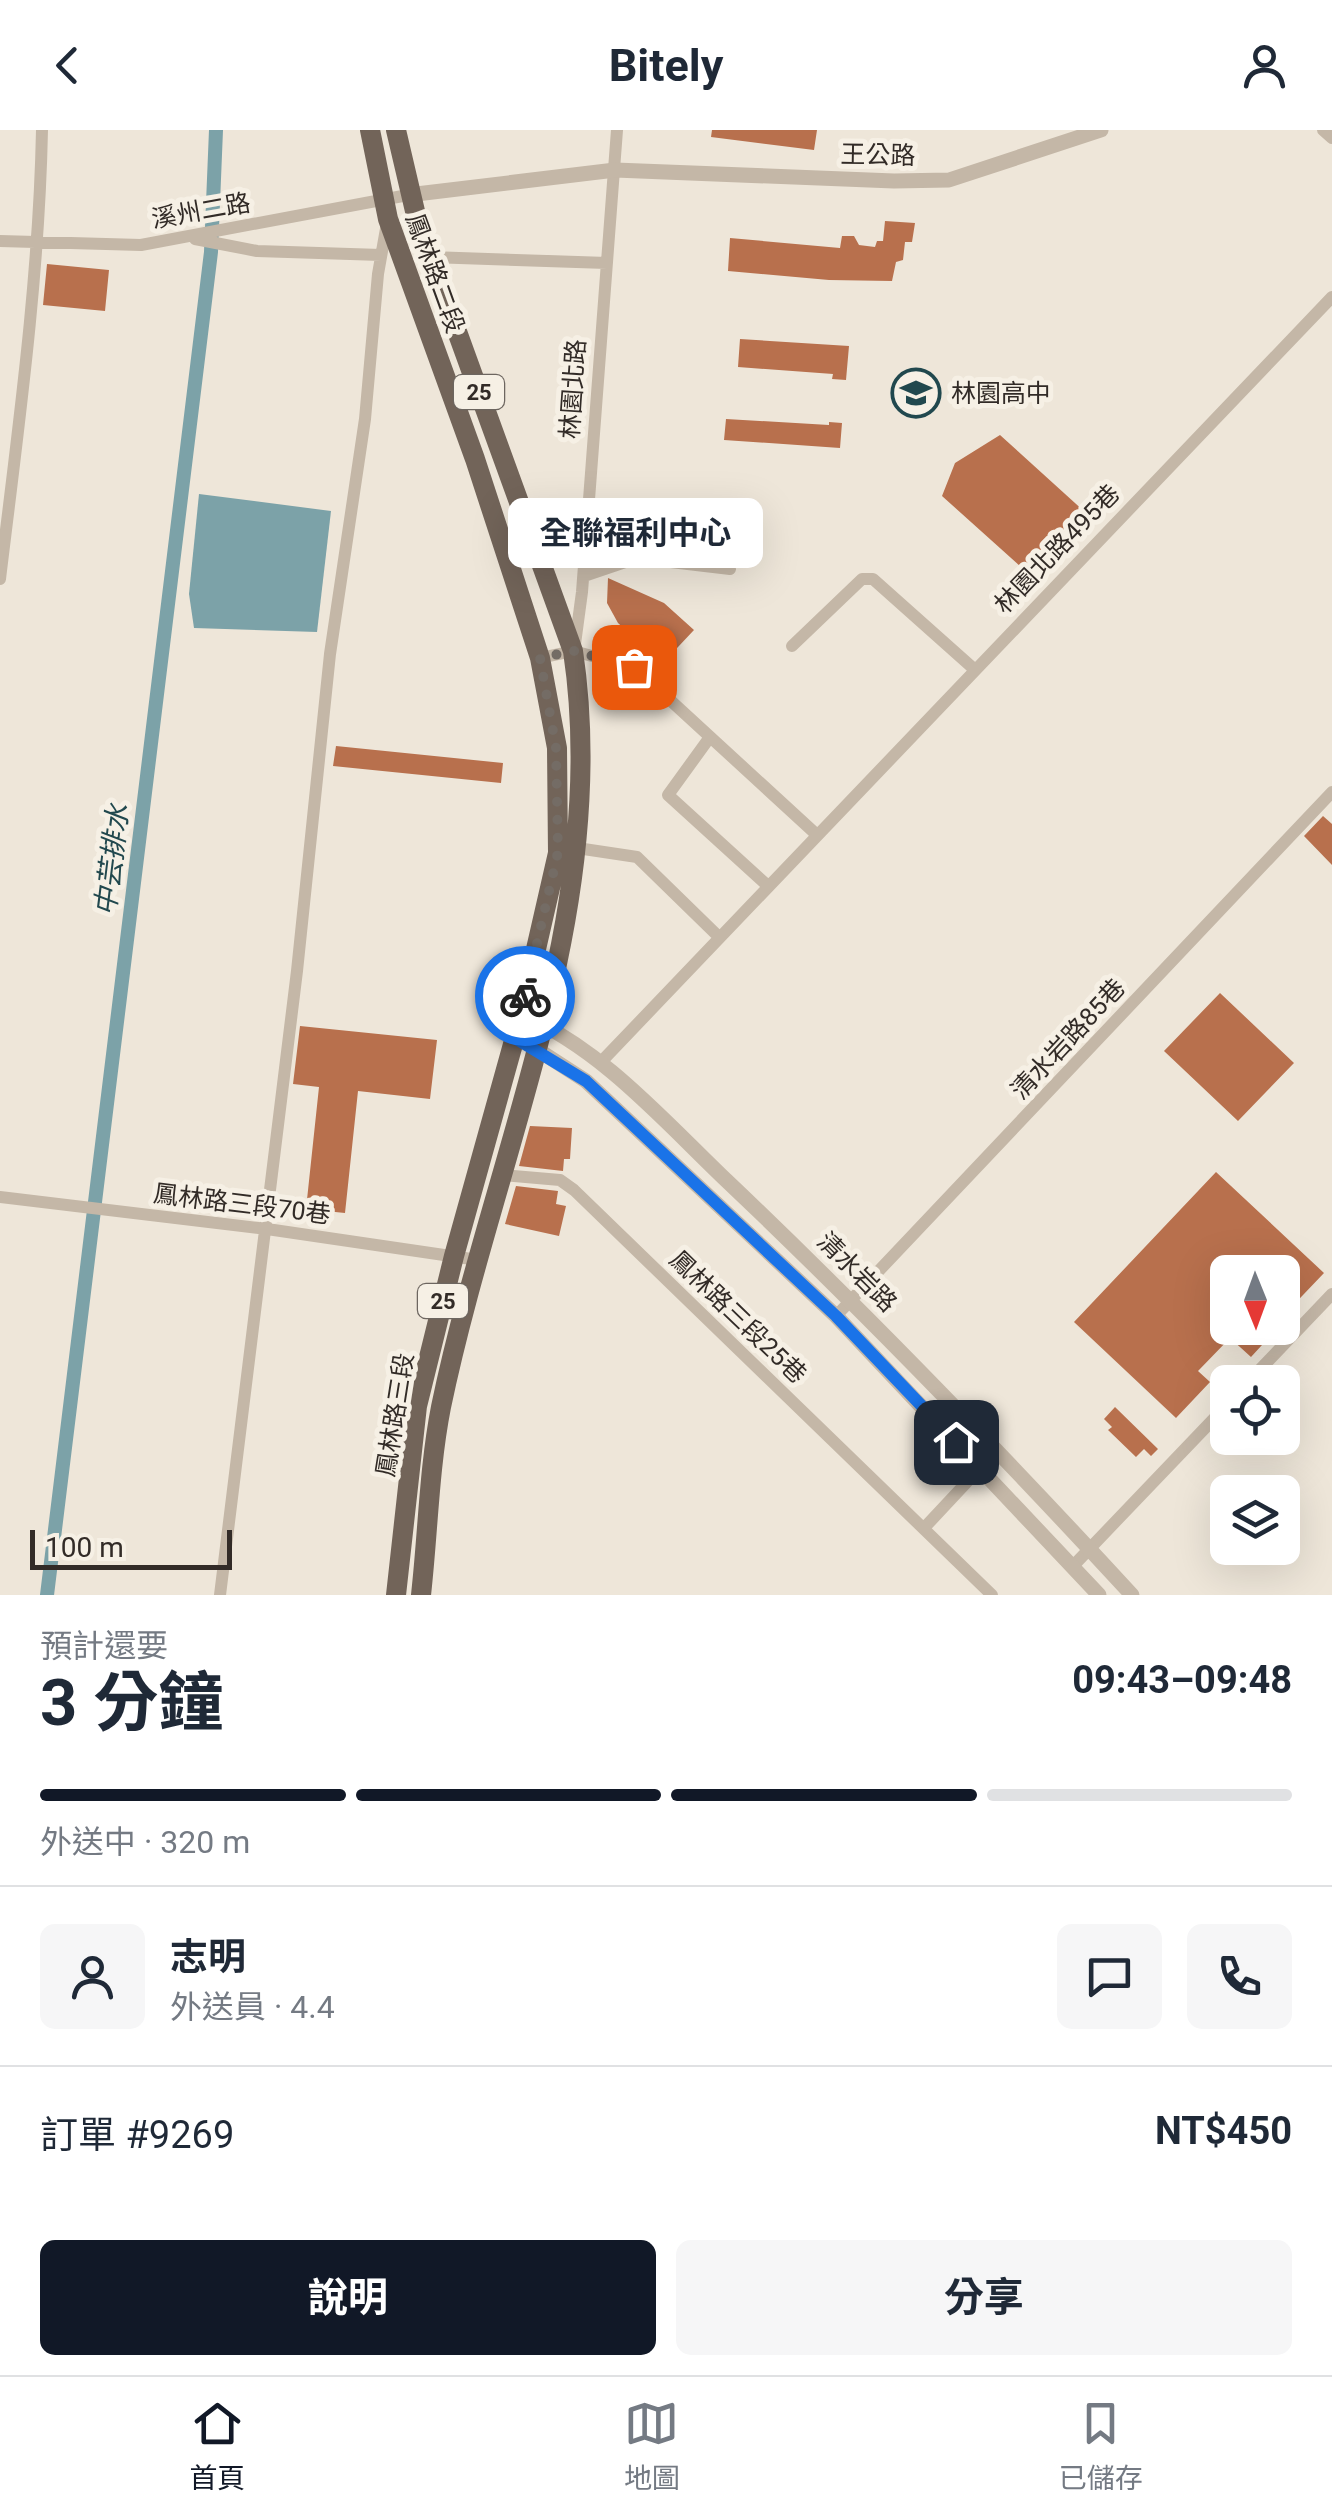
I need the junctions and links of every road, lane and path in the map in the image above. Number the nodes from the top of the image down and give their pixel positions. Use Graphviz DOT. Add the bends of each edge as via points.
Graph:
graph roads {
  1 [pos="42,130"];
  2 [pos="370,130"];
  3 [pos="396,130"];
  4 [pos="617,130"];
  5 [pos="1101,130"];
  6 [pos="1323,130"];
  7 [pos="1071,136"];
  8 [pos="1332,138"];
  9 [pos="615,170"];
  10 [pos="408,195"];
  11 [pos="385,210"];
  12 [pos="221,238"];
  13 [pos="0,242"];
  14 [pos="37,243"];
  15 [pos="382,255"];
  16 [pos="430,258"];
  17 [pos="608,263"];
  18 [pos="1332,296"];
  19 [pos="730,569"];
  20 [pos="584,576"];
  21 [pos="0,579"];
  22 [pos="792,646"];
  23 [pos="574,651"];
  24 [pos="540,658"];
  25 [pos="974,668"];
  26 [pos="710,736"];
  27 [pos="1332,792"];
  28 [pos="816,835"];
  29 [pos="577,848"];
  30 [pos="768,886"];
  31 [pos="719,937"];
  32 [pos="521,1014"];
  33 [pos="546,1025"];
  34 [pos="515,1038"];
  35 [pos="538,1050"];
  36 [pos="601,1062"];
  37 [pos="502,1175"];
  38 [pos="0,1197"];
  39 [pos="267,1229"];
  40 [pos="454,1256"];
  41 [pos="478,1260"];
  42 [pos="1332,1294"];
  43 [pos="853,1300"];
  44 [pos="836,1316"];
  45 [pos="1264,1365"];
  46 [pos="1210,1423"];
  47 [pos="996,1451"];
  48 [pos="980,1467"];
  49 [pos="924,1528"];
  50 [pos="1090,1549"];
  51 [pos="1074,1565"];
  52 [pos="220,1595"];
  53 [pos="396,1595"];
  54 [pos="421,1595"];
  55 [pos="992,1595"];
  56 [pos="1099,1595"];
  57 [pos="1132,1595"];
  1 -- 14 [label="street"];
  2 -- 11 [label="main road, 鳳林路二段 / 25"];
  3 -- 10 [label="main road, 鳳林路二段 / 25"];
  4 -- 9 [label="street, 林園北路"];
  5 -- 7 [label="street, 王公路"];
  6 -- 8 [label="street"];
  7 -- 9 [label="street, 王公路" via="949,180"];
  9 -- 10 [label="street, 王公路"];
  9 -- 17 [label="street, 林園北路"];
  10 -- 11 [label="street, 溪州二路"];
  10 -- 16 [label="main road, 鳳林路二段 / 25"];
  11 -- 12 [label="street, 溪州二路"];
  11 -- 15 [label="street"];
  11 -- 24 [label="main road, 鳳林路二段 / 25"];
  12 -- 14 [label="street, 溪州二路"];
  12 -- 15 [label="street" via="257,251"];
  13 -- 14 [label="street, 溪州二路"];
  14 -- 21 [label="street"];
  15 -- 39 [label="street"];
  16 -- 17 [label="street"];
  16 -- 23 [label="main road, 鳳林路二段 / 25"];
  17 -- 20 [label="street, 林園北路"];
  18 -- 25 [label="street, 林園北路495巷"];
  19 -- 20 [label="street" via="638,558"];
  20 -- 23 [label="street, 林園北路"];
  22 -- 25 [label="street" via="862,579 873,580"];
  23 -- 24 [label="street"];
  23 -- 26 [label="street" via="634,667"];
  23 -- 29 [label="main road, 林園北路 / 25" via="582,731"];
  24 -- 32 [label="main road, 25" via="556,748 558,852"];
  25 -- 28 [label="street, 林園北路495巷"];
  26 -- 28 [label="street"];
  26 -- 30 [label="street" via="668,794"];
  27 -- 43 [label="street, 清水岩路85巷"];
  28 -- 30 [label="street, 林園北路495巷"];
  29 -- 31 [label="street" via="637,857"];
  29 -- 33 [label="main road, 林園北路 / 25"];
  30 -- 31 [label="street, 林園北路495巷"];
  31 -- 36 [label="street, 林園北路495巷"];
  32 -- 33 [label="street, 清水岩路"];
  32 -- 34 [label="main road, 鳳林路三段 / 25"];
  33 -- 35 [label="main road, 林園北路 / 25"];
  33 -- 36 [label="street, 清水岩路"];
  34 -- 35 [label="street, 清水岩路"];
  34 -- 40 [label="main road, 鳳林路三段 / 25"];
  35 -- 37 [label="main road, 鳳林路三段 / 25"];
  35 -- 44 [label="street, 清水岩路" via="586,1081"];
  36 -- 43 [label="street, 清水岩路"];
  37 -- 41 [label="main road, 鳳林路三段 / 25"];
  37 -- 49 [label="street, 鳳林路三段25巷" via="560,1180 574,1190"];
  38 -- 39 [label="street, 鳳林路三段70巷"];
  39 -- 40 [label="street, 鳳林路三段70巷"];
  39 -- 52 [label="street"];
  40 -- 41 [label="street, 鳳林路三段70巷"];
  40 -- 53 [label="main road, 鳳林路三段 / 25" via="417,1406"];
  41 -- 54 [label="main road, 鳳林路三段 / 25" via="441,1410"];
  42 -- 45 [label="street"];
  43 -- 44 [label="street, 清水岩路85巷"];
  43 -- 47 [label="street, 清水岩路"];
  44 -- 48 [label="street, 清水岩路"];
  46 -- 50 [label="street"];
  47 -- 48 [label="street"];
  47 -- 50 [label="street, 清水岩路"];
  48 -- 49 [label="street"];
  48 -- 51 [label="street, 清水岩路"];
  49 -- 55 [label="street, 鳳林路三段25巷"];
  50 -- 51 [label="street"];
  50 -- 57 [label="street, 清水岩路"];
  51 -- 56 [label="street, 清水岩路"];
}
